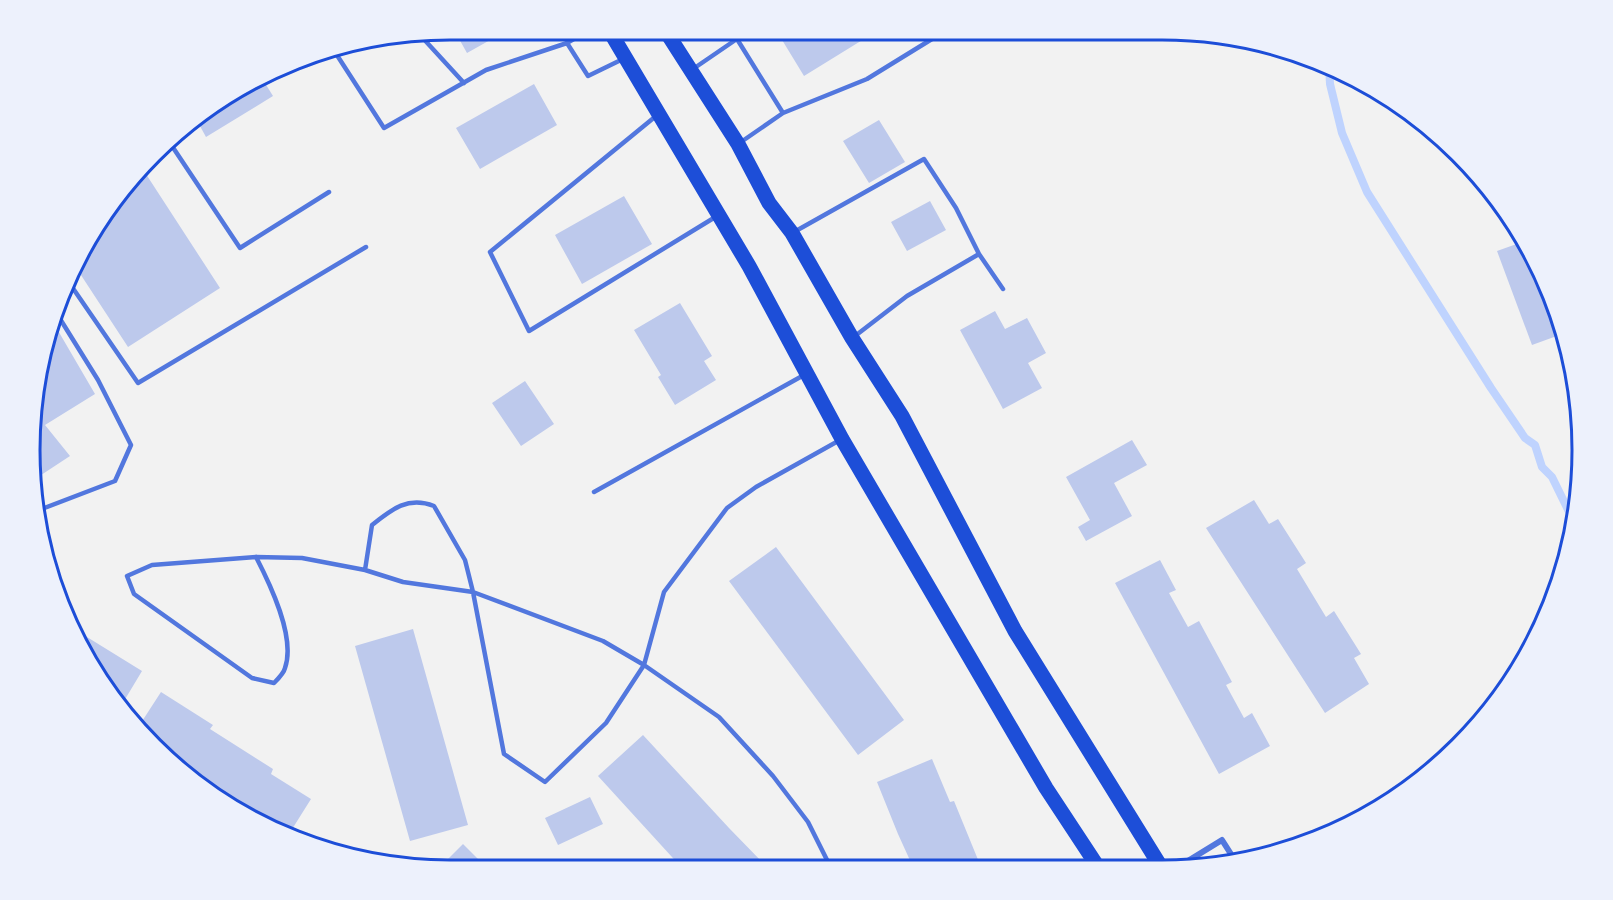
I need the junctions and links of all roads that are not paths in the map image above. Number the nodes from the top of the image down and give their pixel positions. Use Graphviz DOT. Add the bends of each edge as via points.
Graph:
graph roads {
  1 [pos="572,40"];
  2 [pos="615,40"];
  3 [pos="671,40"];
  4 [pos="736,40"];
  5 [pos="738,40"];
  6 [pos="930,40"];
  7 [pos="425,41"];
  8 [pos="567,43"];
  9 [pos="338,56"];
  10 [pos="626,58"];
  11 [pos="691,71"];
  12 [pos="464,83"];
  13 [pos="783,113"];
  14 [pos="658,115"];
  15 [pos="738,144"];
  16 [pos="173,148"];
  17 [pos="329,192"];
  18 [pos="719,214"];
  19 [pos="792,233"];
  20 [pos="366,248"];
  21 [pos="979,254"];
  22 [pos="74,289"];
  23 [pos="1003,289"];
  24 [pos="61,321"];
  25 [pos="852,338"];
  26 [pos="807,373"];
  27 [pos="842,439"];
  28 [pos="594,492"];
  29 [pos="45,508"];
  30 [pos="256,557"];
  31 [pos="365,570"];
  32 [pos="474,592"];
  33 [pos="644,665"];
  34 [pos="1231,854"];
  35 [pos="1191,859"];
  36 [pos="827,860"];
  37 [pos="1093,860"];
  38 [pos="1157,860"];
  1 -- 8 [label="lane"];
  2 -- 10 [label="main road"];
  3 -- 11 [label="main road"];
  4 -- 11 [label="lane"];
  5 -- 13 [label="lane"];
  6 -- 13 [label="lane" via="867,79"];
  7 -- 12 [label="lane"];
  8 -- 10 [label="lane" via="588,76"];
  8 -- 12 [label="lane" via="486,70"];
  9 -- 12 [label="lane" via="384,128"];
  10 -- 14 [label="main road"];
  11 -- 15 [label="main road"];
  13 -- 15 [label="lane"];
  14 -- 18 [label="main road"];
  14 -- 18 [label="lane" via="490,252 530,331"];
  15 -- 19 [label="main road" via="769,203"];
  16 -- 17 [label="lane" via="240,248"];
  18 -- 26 [label="main road"];
  19 -- 21 [label="lane" via="924,159 957,208"];
  19 -- 25 [label="main road"];
  20 -- 22 [label="lane" via="138,383"];
  21 -- 23 [label="lane"];
  21 -- 25 [label="lane" via="907,296"];
  24 -- 29 [label="lane" via="98,380 131,445 115,481"];
  25 -- 38 [label="main road" via="902,416 1015,632"];
  26 -- 27 [label="main road"];
  26 -- 28 [label="lane"];
  27 -- 33 [label="lane" via="756,487 727,508 664,592"];
  27 -- 37 [label="main road" via="1046,788"];
  30 -- 30 [label="lane" via="152,565 127,576 134,594 252,678 274,683 285,669 289,643 269,582"];
  30 -- 31 [label="lane" via="302,558"];
  31 -- 32 [label="lane" via="403,582"];
  31 -- 32 [label="lane" via="372,525 398,504 424,502 434,506 465,560"];
  32 -- 33 [label="lane" via="603,641"];
  32 -- 33 [label="lane" via="504,754 545,782 606,723"];
  33 -- 36 [label="lane" via="719,717 808,822"];
  34 -- 35 [label="street" via="1222,840"];
}
